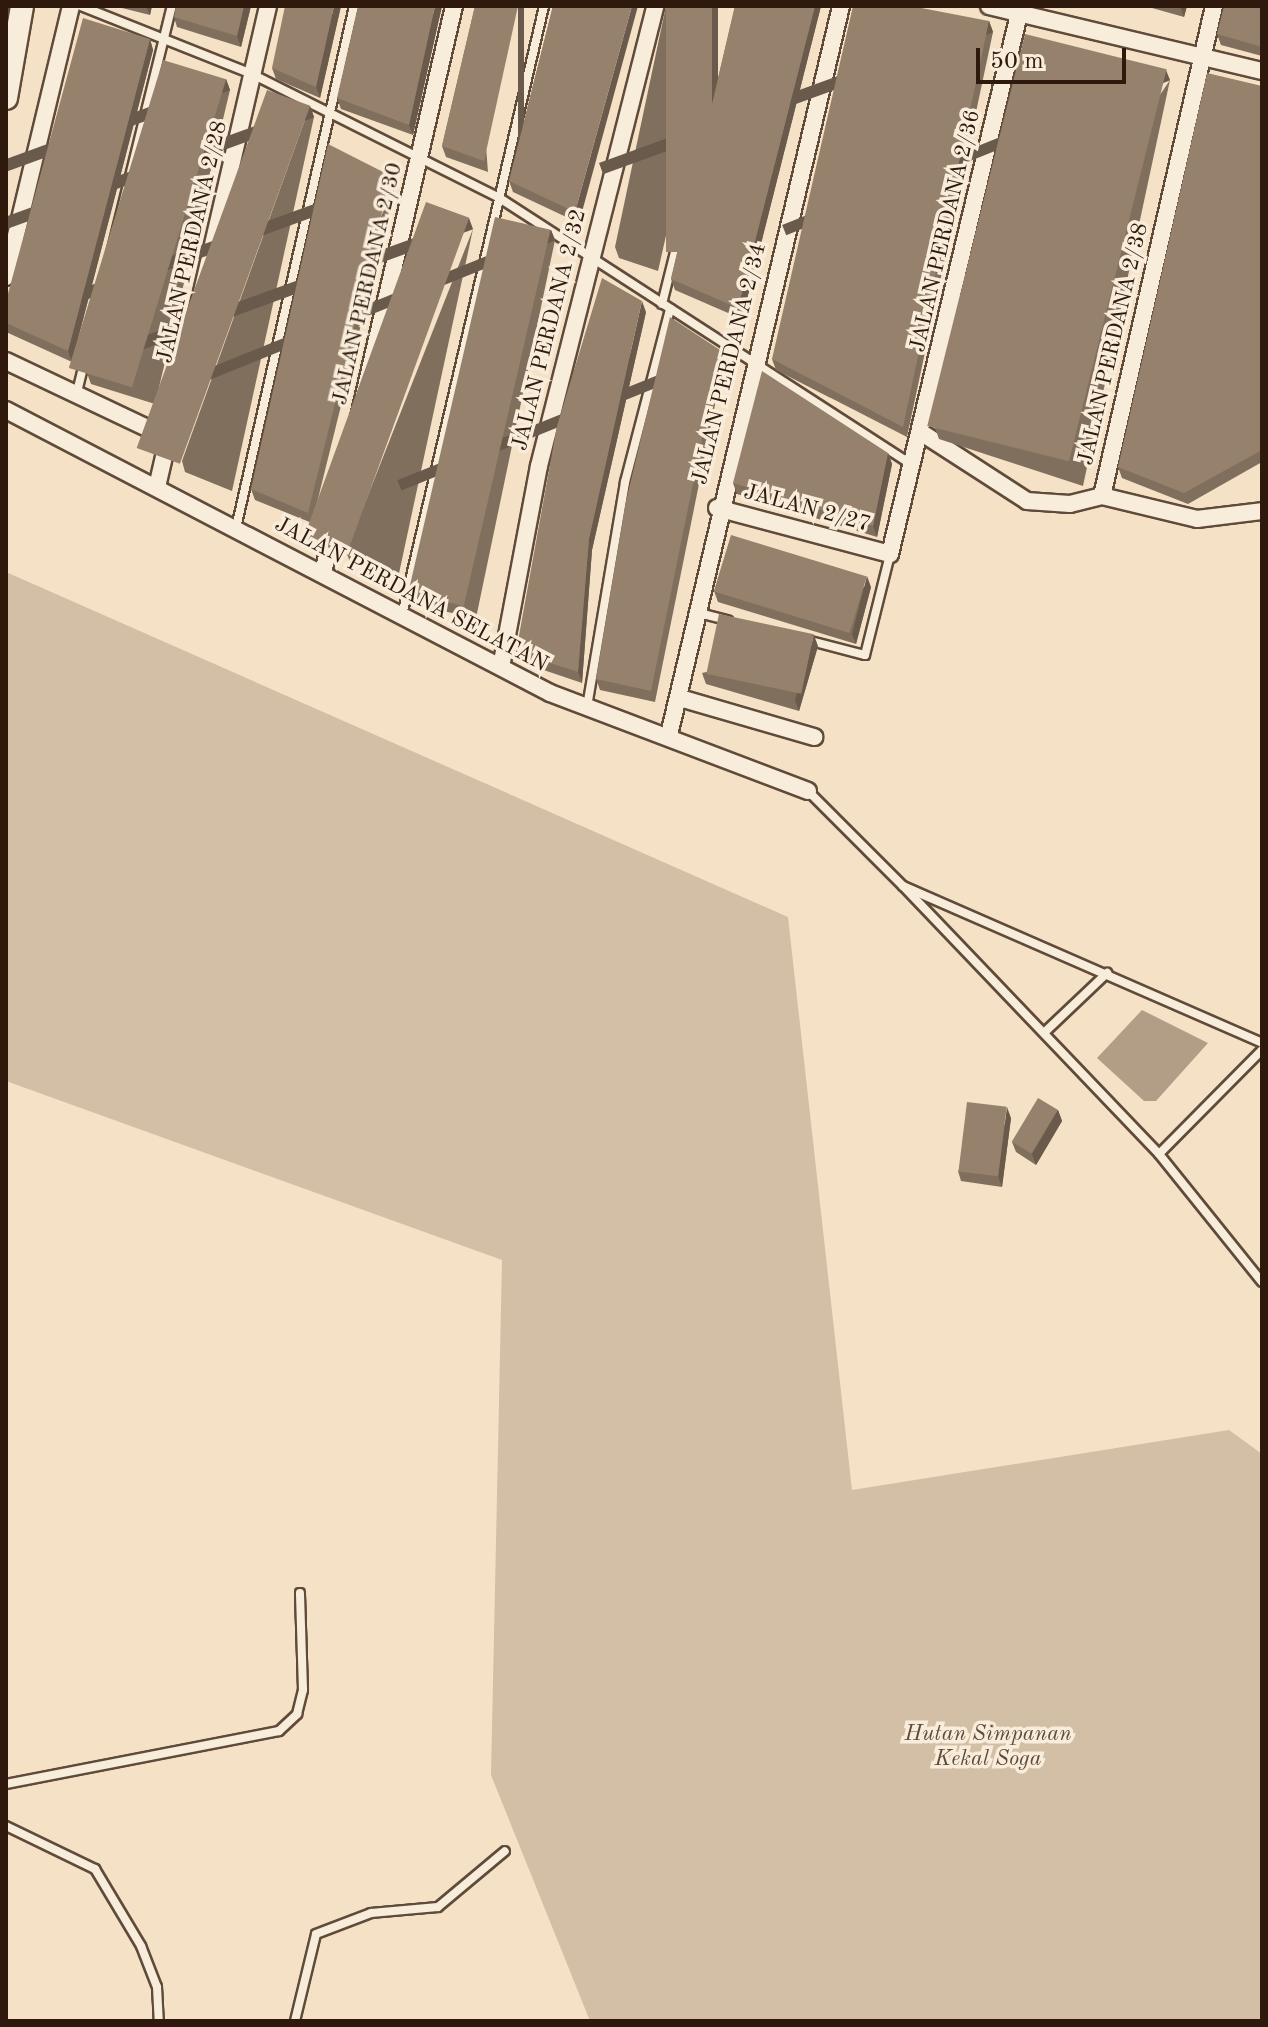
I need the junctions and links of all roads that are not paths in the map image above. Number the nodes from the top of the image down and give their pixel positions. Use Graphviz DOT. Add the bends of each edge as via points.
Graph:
graph roads {
  1 [pos="22,6"];
  2 [pos="71,6"];
  3 [pos="81,6"];
  4 [pos="172,6"];
  5 [pos="268,6"];
  6 [pos="354,6"];
  7 [pos="454,6"];
  8 [pos="544,6"];
  9 [pos="655,6"];
  10 [pos="841,6"];
  11 [pos="989,6"];
  12 [pos="1214,6"];
  13 [pos="1020,10"];
  14 [pos="166,36"];
  15 [pos="1202,57"];
  16 [pos="1262,71"];
  17 [pos="254,75"];
  18 [pos="715,95"];
  19 [pos="6,98"];
  20 [pos="331,115"];
  21 [pos="420,158"];
  22 [pos="498,197"];
  23 [pos="591,253"];
  24 [pos="6,277"];
  25 [pos="666,306"];
  26 [pos="753,359"];
  27 [pos="6,361"];
  28 [pos="76,396"];
  29 [pos="6,410"];
  30 [pos="922,433"];
  31 [pos="170,439"];
  32 [pos="915,467"];
  33 [pos="157,487"];
  34 [pos="1102,496"];
  35 [pos="717,508"];
  36 [pos="1262,511"];
  37 [pos="236,528"];
  38 [pos="890,554"];
  39 [pos="323,573"];
  40 [pos="698,613"];
  41 [pos="402,615"];
  42 [pos="744,624"];
  43 [pos="789,636"];
  44 [pos="501,667"];
  45 [pos="680,698"];
  46 [pos="587,708"];
  47 [pos="669,735"];
  48 [pos="814,737"];
  49 [pos="808,791"];
  50 [pos="903,886"];
  51 [pos="1107,973"];
  52 [pos="1047,1030"];
  53 [pos="1262,1043"];
  54 [pos="1262,1050"];
  55 [pos="1159,1154"];
  56 [pos="1262,1282"];
  57 [pos="300,1593"];
  58 [pos="6,1784"];
  59 [pos="6,1826"];
  60 [pos="505,1851"];
  61 [pos="159,2021"];
  62 [pos="295,2021"];
  1 -- 19 [label="street"];
  2 -- 24 [label="street"];
  3 -- 14 [label="lane"];
  4 -- 14 [label="lane"];
  5 -- 17 [label="street, JALAN PERDANA 2/28"];
  6 -- 20 [label="lane"];
  7 -- 21 [label="street, JALAN PERDANA 2/30"];
  8 -- 22 [label="lane"];
  9 -- 23 [label="street, JALAN PERDANA 2/32"];
  10 -- 26 [label="street, JALAN PERDANA 2/34"];
  11 -- 13 [label="street"];
  12 -- 15 [label="street, JALAN PERDANA 2/38"];
  13 -- 15 [label="street"];
  13 -- 30 [label="street, JALAN PERDANA 2/36"];
  14 -- 17 [label="lane"];
  14 -- 28 [label="lane"];
  15 -- 16 [label="street"];
  15 -- 34 [label="street, JALAN PERDANA 2/38"];
  17 -- 20 [label="lane"];
  17 -- 31 [label="street, JALAN PERDANA 2/28"];
  18 -- 25 [label="lane"];
  20 -- 21 [label="lane"];
  20 -- 37 [label="lane"];
  21 -- 22 [label="lane"];
  21 -- 39 [label="street, JALAN PERDANA 2/30"];
  22 -- 23 [label="lane"];
  22 -- 41 [label="lane"];
  23 -- 25 [label="lane"];
  23 -- 44 [label="street, JALAN PERDANA 2/32"];
  25 -- 26 [label="lane"];
  25 -- 46 [label="lane" via="625,482"];
  26 -- 32 [label="lane"];
  26 -- 35 [label="street, JALAN PERDANA 2/34"];
  27 -- 28 [label="street"];
  28 -- 31 [label="street"];
  29 -- 33 [label="street, JALAN PERDANA SELATAN"];
  30 -- 32 [label="street, JALAN PERDANA 2/36"];
  30 -- 34 [label="street, JALAN PERDANA 2/38" via="1027,501 1070,504"];
  31 -- 33 [label="street, JALAN PERDANA 2/28"];
  32 -- 38 [label="street, JALAN 2/27"];
  33 -- 37 [label="street, JALAN PERDANA SELATAN"];
  34 -- 36 [label="street" via="1197,519"];
  35 -- 38 [label="street, JALAN 2/27"];
  35 -- 40 [label="street, JALAN PERDANA 2/34"];
  37 -- 39 [label="street, JALAN PERDANA SELATAN"];
  38 -- 43 [label="lane" via="865,655"];
  39 -- 41 [label="street, JALAN PERDANA SELATAN"];
  40 -- 42 [label="lane"];
  40 -- 45 [label="street, JALAN PERDANA 2/34"];
  41 -- 44 [label="street, JALAN PERDANA SELATAN"];
  44 -- 46 [label="street, JALAN PERDANA SELATAN"];
  45 -- 47 [label="street, JALAN PERDANA 2/34"];
  45 -- 48 [label="street"];
  46 -- 47 [label="street, JALAN PERDANA SELATAN"];
  47 -- 49 [label="street, JALAN PERDANA SELATAN"];
  49 -- 50 [label="lane"];
  50 -- 51 [label="lane"];
  50 -- 52 [label="lane"];
  51 -- 52 [label="lane"];
  51 -- 53 [label="lane"];
  52 -- 55 [label="lane"];
  54 -- 55 [label="lane"];
  55 -- 56 [label="lane"];
  57 -- 58 [label="lane" via="303,1690 297,1714 279,1731"];
  59 -- 61 [label="lane" via="95,1869 141,1946 157,1987"];
  60 -- 62 [label="lane" via="438,1907 371,1913 316,1934"];
}
